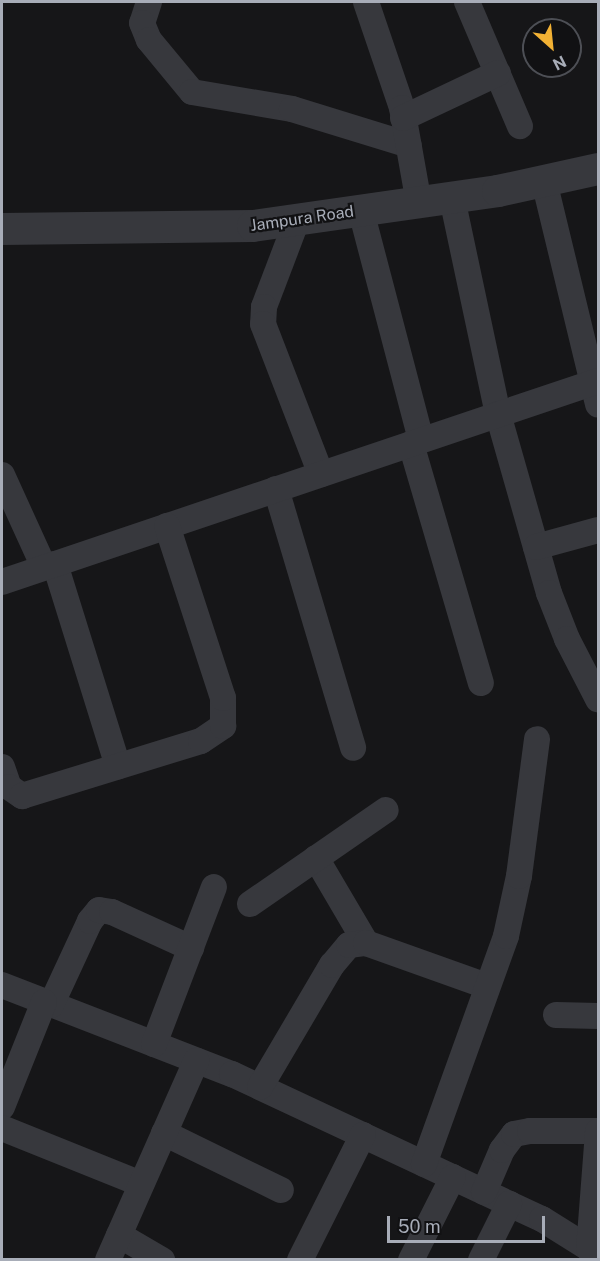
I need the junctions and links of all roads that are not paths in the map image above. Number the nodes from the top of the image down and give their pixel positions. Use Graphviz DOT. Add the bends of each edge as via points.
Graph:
graph roads {
  1 [pos="149,2"];
  2 [pos="366,2"];
  3 [pos="467,2"];
  4 [pos="498,73"];
  5 [pos="403,118"];
  6 [pos="520,126"];
  7 [pos="409,145"];
  8 [pos="598,169"];
  9 [pos="544,181"];
  10 [pos="452,198"];
  11 [pos="419,202"];
  12 [pos="362,211"];
  13 [pos="297,220"];
  14 [pos="2,229"];
  15 [pos="596,390"];
  16 [pos="498,414"];
  17 [pos="416,442"];
  18 [pos="321,474"];
  19 [pos="2,475"];
  20 [pos="276,489"];
  21 [pos="167,526"];
  22 [pos="598,530"];
  23 [pos="536,547"];
  24 [pos="50,565"];
  25 [pos="2,582"];
  26 [pos="481,683"];
  27 [pos="598,699"];
  28 [pos="537,739"];
  29 [pos="353,747"];
  30 [pos="118,766"];
  31 [pos="2,767"];
  32 [pos="386,810"];
  33 [pos="316,858"];
  34 [pos="214,887"];
  35 [pos="250,904"];
  36 [pos="366,943"];
  37 [pos="191,948"];
  38 [pos="2,986"];
  39 [pos="487,986"];
  40 [pos="47,1003"];
  41 [pos="556,1015"];
  42 [pos="598,1016"];
  43 [pos="154,1044"];
  44 [pos="196,1061"];
  45 [pos="260,1087"];
  46 [pos="2,1107"];
  47 [pos="2,1128"];
  48 [pos="598,1131"];
  49 [pos="164,1133"];
  50 [pos="363,1135"];
  51 [pos="424,1164"];
  52 [pos="453,1177"];
  53 [pos="141,1185"];
  54 [pos="281,1190"];
  55 [pos="484,1192"];
  56 [pos="509,1204"];
  57 [pos="119,1235"];
  58 [pos="594,1251"];
  59 [pos="108,1260"];
  60 [pos="162,1260"];
  61 [pos="300,1260"];
  62 [pos="411,1260"];
  63 [pos="481,1260"];
  1 -- 7 [label="street" via="142,23 149,40 192,92 292,109"];
  2 -- 5 [label="street"];
  3 -- 4 [label="street"];
  4 -- 5 [label="street"];
  4 -- 6 [label="street"];
  5 -- 7 [label="street"];
  7 -- 11 [label="street"];
  8 -- 9 [label="street, Jampura Road"];
  9 -- 10 [label="street, Jampura Road"];
  9 -- 15 [label="street"];
  10 -- 11 [label="street, Jampura Road"];
  10 -- 16 [label="street"];
  11 -- 12 [label="street, Jampura Road"];
  12 -- 13 [label="street, Jampura Road"];
  12 -- 17 [label="street"];
  13 -- 14 [label="street, Jampura Road" via="254,226"];
  13 -- 18 [label="street" via="264,307 263,324"];
  15 -- 16 [label="street"];
  16 -- 17 [label="street"];
  16 -- 23 [label="street"];
  17 -- 18 [label="street"];
  17 -- 26 [label="street"];
  18 -- 20 [label="street"];
  19 -- 24 [label="street"];
  20 -- 21 [label="street"];
  20 -- 29 [label="street"];
  21 -- 24 [label="street"];
  21 -- 30 [label="street" via="223,698 226,718 217,732 201,741"];
  22 -- 23 [label="street"];
  23 -- 27 [label="street" via="557,617"];
  24 -- 25 [label="street"];
  24 -- 30 [label="street"];
  28 -- 39 [label="street" via="517,886 506,936"];
  30 -- 31 [label="street" via="22,796 9,787"];
  32 -- 33 [label="street"];
  33 -- 35 [label="street"];
  33 -- 36 [label="street"];
  34 -- 37 [label="street"];
  36 -- 39 [label="street"];
  36 -- 45 [label="street" via="357,942 341,952"];
  37 -- 40 [label="street" via="112,912 99,910"];
  37 -- 43 [label="street"];
  38 -- 40 [label="street"];
  39 -- 51 [label="street"];
  40 -- 43 [label="street"];
  40 -- 46 [label="street"];
  41 -- 42 [label="street"];
  43 -- 44 [label="street"];
  44 -- 45 [label="street"];
  44 -- 49 [label="street"];
  45 -- 50 [label="street"];
  47 -- 53 [label="street"];
  48 -- 55 [label="street" via="514,1134 502,1150"];
  48 -- 58 [label="street"];
  49 -- 53 [label="street"];
  49 -- 54 [label="street"];
  50 -- 51 [label="street"];
  50 -- 61 [label="street"];
  51 -- 52 [label="street"];
  52 -- 55 [label="street"];
  52 -- 62 [label="street"];
  53 -- 57 [label="street"];
  55 -- 56 [label="street"];
  56 -- 58 [label="street"];
  56 -- 63 [label="street"];
  57 -- 59 [label="street"];
  57 -- 60 [label="street"];
}
